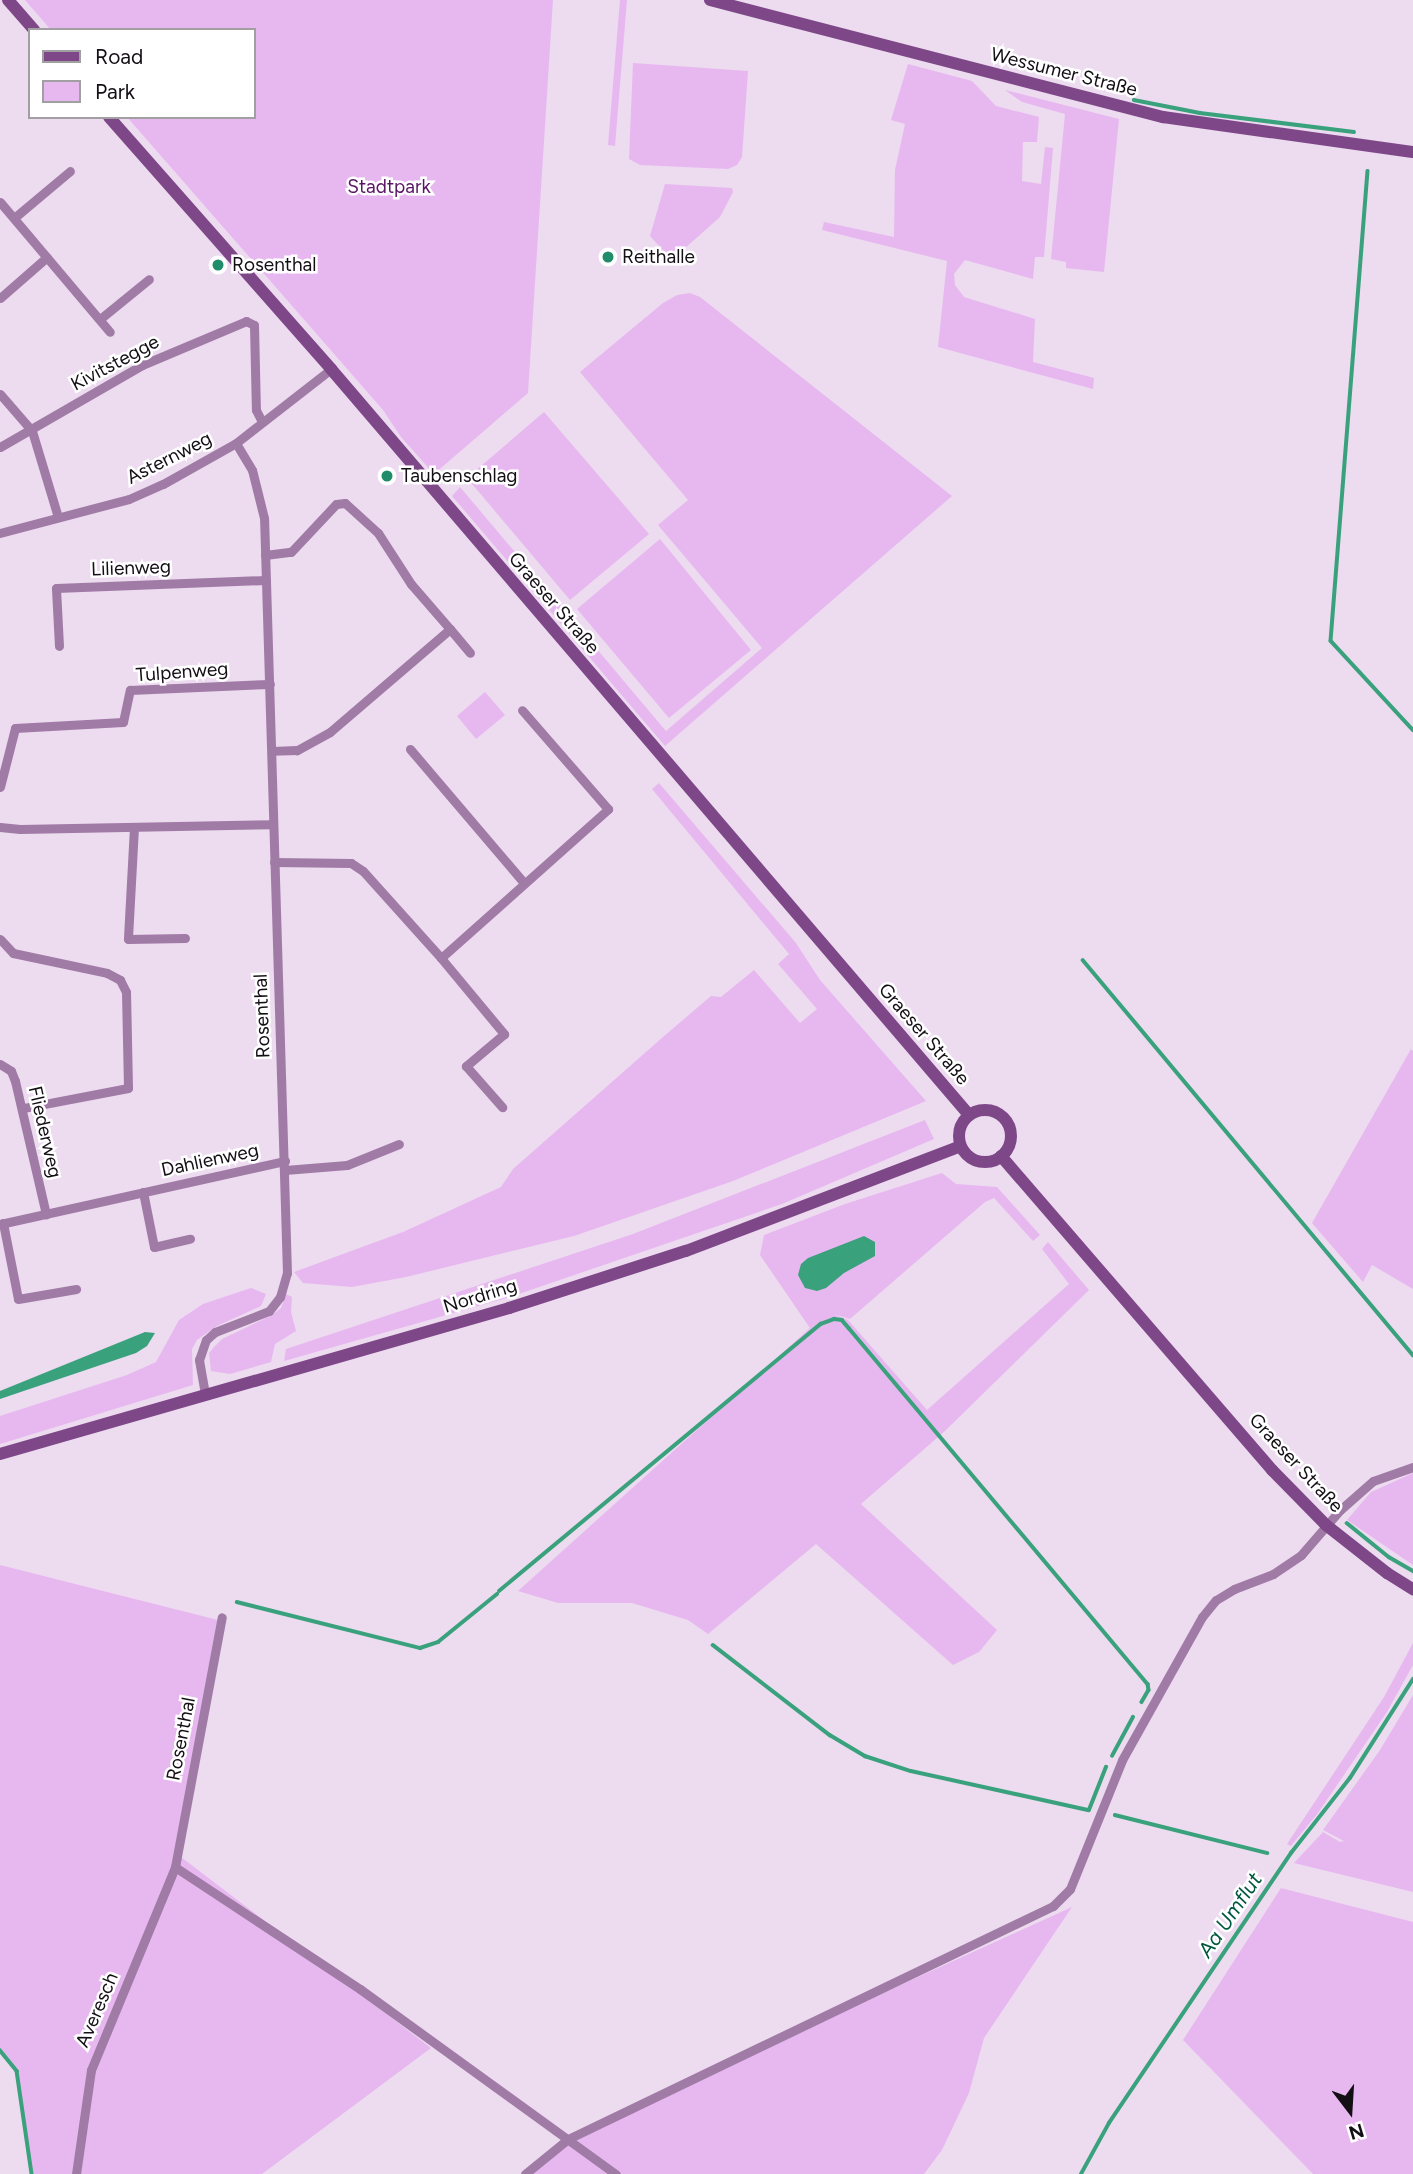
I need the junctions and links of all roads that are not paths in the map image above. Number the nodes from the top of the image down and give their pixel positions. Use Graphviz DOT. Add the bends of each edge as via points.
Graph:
graph roads {
  1 [pos="8,0"];
  2 [pos="710,0"];
  3 [pos="32,28"];
  4 [pos="111,119"];
  5 [pos="1413,152"];
  6 [pos="70,171"];
  7 [pos="0,202"];
  8 [pos="14,218"];
  9 [pos="47,257"];
  10 [pos="149,279"];
  11 [pos="0,298"];
  12 [pos="100,319"];
  13 [pos="110,332"];
  14 [pos="331,369"];
  15 [pos="0,394"];
  16 [pos="262,422"];
  17 [pos="32,431"];
  18 [pos="236,443"];
  19 [pos="0,447"];
  20 [pos="58,517"];
  21 [pos="0,533"];
  22 [pos="265,555"];
  23 [pos="266,580"];
  24 [pos="450,629"];
  25 [pos="59,646"];
  26 [pos="470,653"];
  27 [pos="270,684"];
  28 [pos="522,710"];
  29 [pos="410,749"];
  30 [pos="272,751"];
  31 [pos="0,787"];
  32 [pos="273,824"];
  33 [pos="0,827"];
  34 [pos="134,827"];
  35 [pos="274,862"];
  36 [pos="524,883"];
  37 [pos="186,938"];
  38 [pos="0,939"];
  39 [pos="441,958"];
  40 [pos="0,1064"];
  41 [pos="502,1107"];
  42 [pos="23,1108"];
  43 [pos="969,1115"];
  44 [pos="399,1144"];
  45 [pos="961,1146"];
  46 [pos="1001,1156"];
  47 [pos="285,1165"];
  48 [pos="143,1192"];
  49 [pos="46,1214"];
  50 [pos="2,1223"];
  51 [pos="190,1239"];
  52 [pos="76,1289"];
  53 [pos="205,1394"];
  54 [pos="0,1454"];
  55 [pos="1413,1467"];
  56 [pos="1326,1525"];
  57 [pos="1413,1589"];
  58 [pos="222,1617"];
  59 [pos="175,1867"];
  60 [pos="568,2139"];
  61 [pos="76,2174"];
  62 [pos="526,2174"];
  63 [pos="616,2174"];
  1 -- 3 [label="main road"];
  2 -- 5 [label="main road, Wessumer Straße" via="1163,117"];
  4 -- 14 [label="main road, Graeser Straße"];
  6 -- 8 [label="street"];
  7 -- 8 [label="street"];
  8 -- 9 [label="street"];
  9 -- 11 [label="street"];
  9 -- 12 [label="street"];
  10 -- 12 [label="street"];
  12 -- 13 [label="street"];
  14 -- 16 [label="street, Asternweg"];
  14 -- 43 [label="main road, Graeser Straße"];
  15 -- 17 [label="street"];
  16 -- 17 [label="street, Kivitstegge" via="256,410 254,325 246,321 142,365"];
  16 -- 18 [label="street, Asternweg"];
  17 -- 19 [label="street, Kivitstegge"];
  17 -- 20 [label="street"];
  18 -- 20 [label="street, Asternweg" via="146,493"];
  18 -- 22 [label="street, Rosenthal" via="257,485"];
  20 -- 21 [label="street, Asternweg"];
  22 -- 23 [label="street, Rosenthal"];
  22 -- 24 [label="street" via="291,552 335,504 345,503 378,533 411,584"];
  23 -- 25 [label="street, Lilienweg" via="56,588"];
  23 -- 27 [label="street, Rosenthal"];
  24 -- 26 [label="street"];
  24 -- 30 [label="street" via="321,738 297,750"];
  27 -- 30 [label="street, Rosenthal"];
  27 -- 31 [label="street, Tulpenweg" via="130,690 123,722 15,728"];
  28 -- 36 [label="street" via="608,809"];
  29 -- 36 [label="street"];
  30 -- 32 [label="street, Rosenthal"];
  32 -- 34 [label="street"];
  32 -- 35 [label="street, Rosenthal"];
  33 -- 34 [label="street"];
  34 -- 37 [label="street" via="128,939"];
  35 -- 39 [label="street" via="351,863"];
  35 -- 47 [label="street, Rosenthal"];
  36 -- 39 [label="street"];
  38 -- 42 [label="street" via="13,953 107,973 120,979 125,992 128,1088"];
  39 -- 41 [label="street" via="504,1034 466,1066"];
  40 -- 42 [label="street, Fliederweg" via="11,1071"];
  42 -- 49 [label="street, Fliederweg"];
  43 -- 45 [label="main road, Graeser Straße" via="960,1129"];
  43 -- 46 [label="main road, Graeser Straße" via="992,1111 1005,1120 1010,1143"];
  44 -- 47 [label="street" via="347,1165"];
  45 -- 46 [label="main road" via="978,1161"];
  45 -- 53 [label="main road, Nordring" via="686,1251 482,1316"];
  46 -- 56 [label="main road, Graeser Straße" via="1272,1470"];
  47 -- 48 [label="street, Dahlienweg"];
  47 -- 53 [label="street, Rosenthal" via="285,1286 269,1311 215,1332 206,1340 200,1360"];
  48 -- 49 [label="street, Dahlienweg"];
  48 -- 51 [label="street, Dahlienweg" via="154,1247"];
  49 -- 50 [label="street, Dahlienweg"];
  50 -- 52 [label="street, Dahlienweg" via="18,1299"];
  53 -- 54 [label="main road, Nordring"];
  55 -- 56 [label="street" via="1373,1481"];
  56 -- 57 [label="main road, Graeser Straße"];
  56 -- 60 [label="street" via="1288,1566 1234,1589 1216,1600 1202,1617 1122,1760 1070,1889 1053,1906"];
  58 -- 59 [label="street, Rosenthal"];
  59 -- 60 [label="street" via="360,1990"];
  59 -- 61 [label="street, Averesch" via="91,2070"];
  60 -- 62 [label="street"];
  60 -- 63 [label="street"];
}
